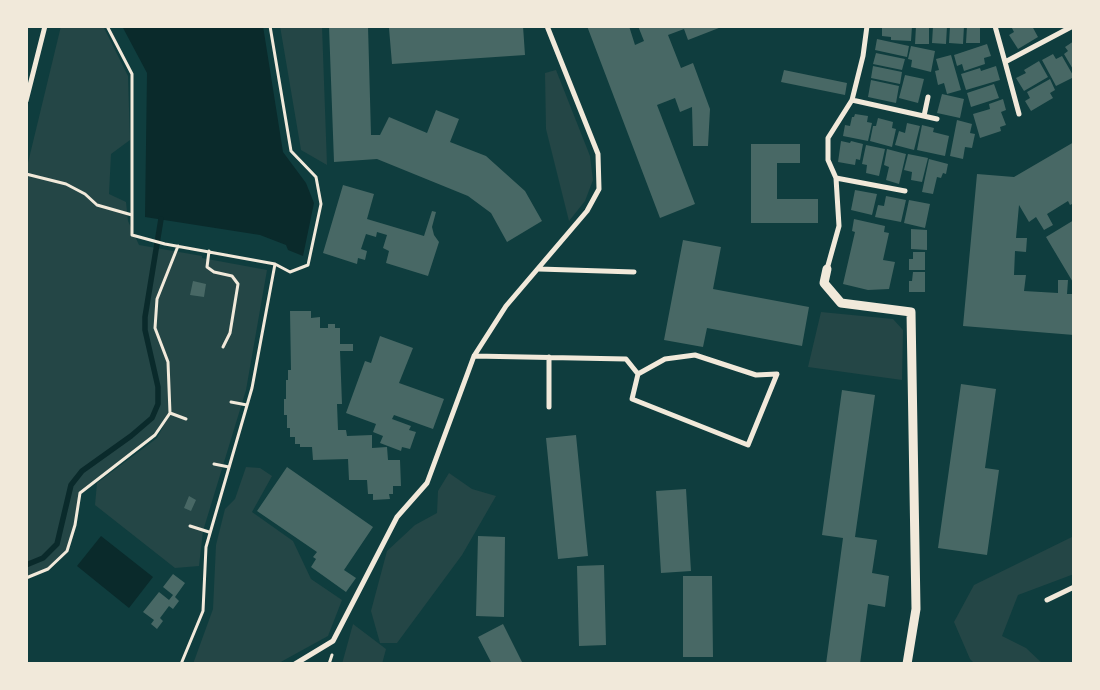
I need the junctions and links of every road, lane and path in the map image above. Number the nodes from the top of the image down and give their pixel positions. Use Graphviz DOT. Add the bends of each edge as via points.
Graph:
graph roads {
  1 [pos="45,26"];
  2 [pos="107,26"];
  3 [pos="270,26"];
  4 [pos="547,26"];
  5 [pos="867,26"];
  6 [pos="995,26"];
  7 [pos="1073,26"];
  8 [pos="1005,62"];
  9 [pos="928,97"];
  10 [pos="852,100"];
  11 [pos="26,101"];
  12 [pos="1019,114"];
  13 [pos="924,116"];
  14 [pos="937,119"];
  15 [pos="26,174"];
  16 [pos="836,178"];
  17 [pos="905,191"];
  18 [pos="132,215"];
  19 [pos="178,246"];
  20 [pos="210,251"];
  21 [pos="275,264"];
  22 [pos="539,269"];
  23 [pos="827,269"];
  24 [pos="634,272"];
  25 [pos="223,347"];
  26 [pos="474,356"];
  27 [pos="549,357"];
  28 [pos="638,374"];
  29 [pos="231,402"];
  30 [pos="247,405"];
  31 [pos="549,407"];
  32 [pos="170,413"];
  33 [pos="186,419"];
  34 [pos="214,464"];
  35 [pos="229,468"];
  36 [pos="190,526"];
  37 [pos="209,532"];
  38 [pos="26,578"];
  39 [pos="1074,587"];
  40 [pos="1047,600"];
  41 [pos="181,664"];
  42 [pos="295,664"];
  43 [pos="907,664"];
  1 -- 11 [label="street"];
  2 -- 18 [label="path" via="132,74"];
  3 -- 21 [label="path" via="291,151 316,177 321,204 308,265 290,272"];
  4 -- 22 [label="street" via="598,154 599,189 587,211"];
  5 -- 10 [label="street"];
  6 -- 8 [label="street"];
  7 -- 8 [label="street"];
  8 -- 12 [label="street"];
  9 -- 13 [label="street"];
  10 -- 13 [label="street"];
  10 -- 16 [label="street" via="828,138 828,160"];
  13 -- 14 [label="street"];
  15 -- 18 [label="path" via="66,184 85,194 98,206"];
  16 -- 17 [label="street"];
  16 -- 23 [label="street" via="840,226"];
  18 -- 19 [label="path" via="132,235"];
  19 -- 20 [label="path"];
  19 -- 32 [label="path" via="157,299 154,328 168,362"];
  20 -- 21 [label="path"];
  20 -- 25 [label="path" via="207,267 232,276 238,284 230,333"];
  21 -- 30 [label="path"];
  22 -- 24 [label="street"];
  22 -- 26 [label="street" via="506,306"];
  23 -- 43 [label="street" via="824,283 841,303 911,312 916,609"];
  26 -- 27 [label="street"];
  26 -- 42 [label="street" via="427,483 397,517 333,640"];
  27 -- 28 [label="street" via="626,359"];
  27 -- 31 [label="street"];
  28 -- 28 [label="street" via="665,358 695,355 756,375 777,374 748,445 632,399"];
  29 -- 30 [label="path"];
  30 -- 35 [label="path"];
  32 -- 33 [label="path"];
  32 -- 38 [label="path" via="154,435 80,493 67,551 48,569"];
  34 -- 35 [label="path"];
  35 -- 37 [label="path"];
  36 -- 37 [label="path"];
  37 -- 41 [label="path" via="203,611"];
  39 -- 40 [label="street"];
}
